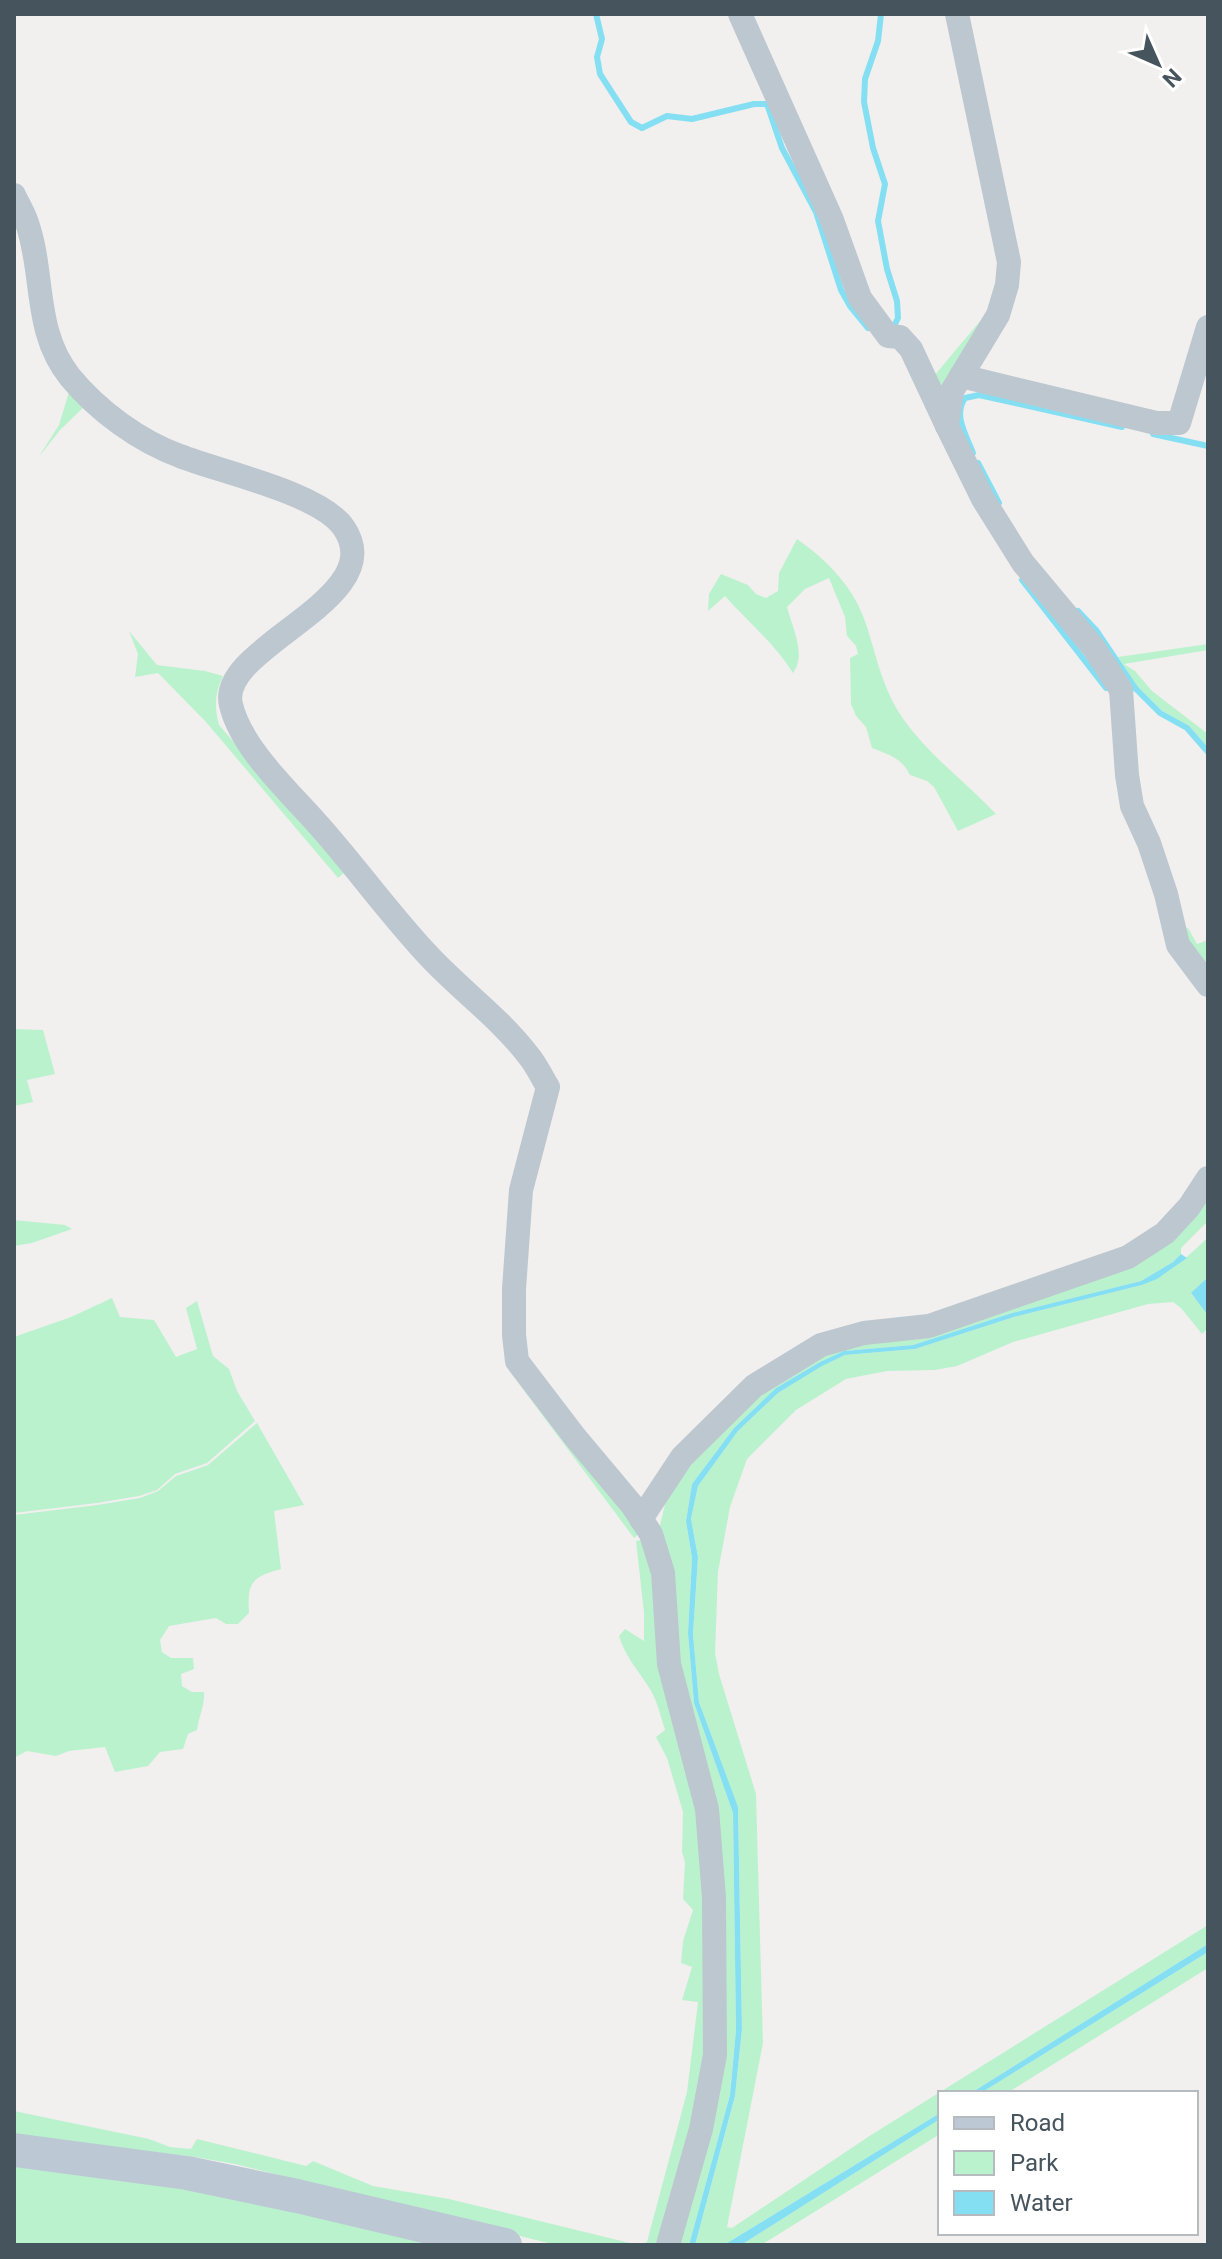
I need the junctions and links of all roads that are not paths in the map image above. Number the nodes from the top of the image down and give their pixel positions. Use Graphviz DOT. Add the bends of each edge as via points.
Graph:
graph roads {
  1 [pos="740,14"];
  2 [pos="957,14"];
  3 [pos="14,195"];
  4 [pos="1208,327"];
  5 [pos="961,376"];
  6 [pos="947,426"];
  7 [pos="1208,985"];
  8 [pos="1208,1178"];
  9 [pos="641,1519"];
  10 [pos="14,2150"];
  11 [pos="505,2245"];
  12 [pos="668,2245"];
  1 -- 6 [label="street" via="832,220 860,298 888,336 900,337 911,349"];
  2 -- 5 [label="street" via="1009,262 998,315"];
  3 -- 9 [label="street" via="28,224 51,349 71,377 134,434 178,456 319,506 350,538 348,574 236,677 230,701 236,722 273,774 427,954 529,1055 548,1087 521,1190 514,1289 517,1361"];
  4 -- 5 [label="street" via="1179,423 1156,423"];
  5 -- 6 [label="street" via="952,391"];
  6 -- 7 [label="street" via="1023,563 1094,648 1121,690 1132,806 1153,856 1178,945"];
  8 -- 9 [label="street" via="1165,1233 1128,1257 929,1326 864,1333 821,1345 754,1386 682,1457"];
  9 -- 12 [label="street" via="663,1573 669,1664 707,1809 714,1898 715,2055 701,2129"];
  10 -- 11 [label="main road" via="187,2173"];
}
